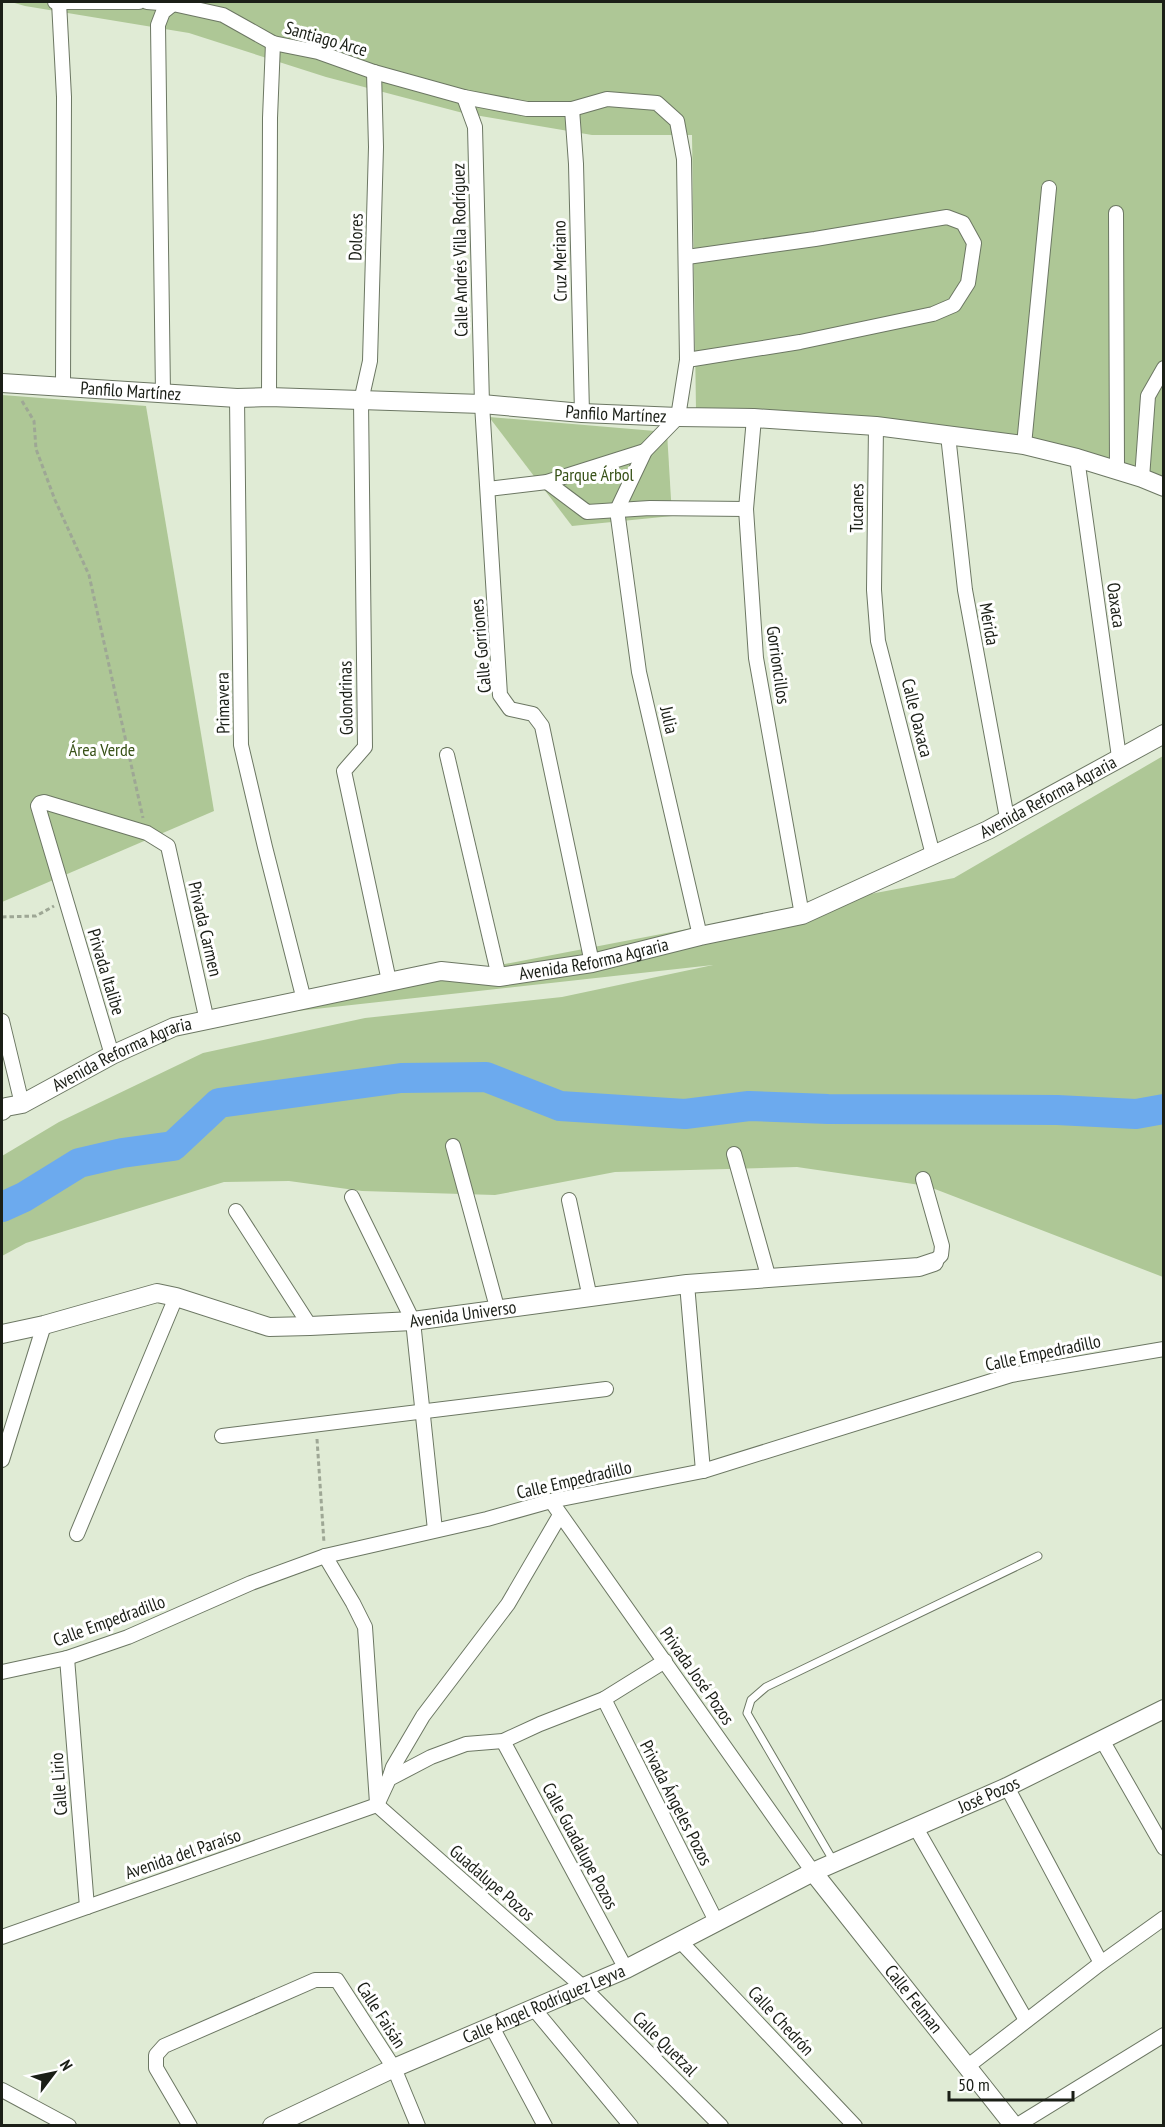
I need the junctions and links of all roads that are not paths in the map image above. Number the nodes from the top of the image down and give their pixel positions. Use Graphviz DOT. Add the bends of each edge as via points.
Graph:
graph roads {
  1 [pos="57,2"];
  2 [pos="139,2"];
  3 [pos="147,2"];
  4 [pos="173,4"];
  5 [pos="273,42"];
  6 [pos="374,72"];
  7 [pos="464,97"];
  8 [pos="572,109"];
  9 [pos="1049,188"];
  10 [pos="1116,213"];
  11 [pos="687,257"];
  12 [pos="687,360"];
  13 [pos="1164,368"];
  14 [pos="6,384"];
  15 [pos="63,388"];
  16 [pos="163,394"];
  17 [pos="269,397"];
  18 [pos="237,398"];
  19 [pos="361,401"];
  20 [pos="482,404"];
  21 [pos="582,412"];
  22 [pos="678,417"];
  23 [pos="754,418"];
  24 [pos="876,426"];
  25 [pos="948,435"];
  26 [pos="1024,445"];
  27 [pos="645,451"];
  28 [pos="1077,458"];
  29 [pos="1117,470"];
  30 [pos="1142,478"];
  31 [pos="547,482"];
  32 [pos="1164,487"];
  33 [pos="488,489"];
  34 [pos="746,509"];
  35 [pos="617,510"];
  36 [pos="874,590"];
  37 [pos="1164,734"];
  38 [pos="447,754"];
  39 [pos="1119,757"];
  40 [pos="1007,819"];
  41 [pos="147,833"];
  42 [pos="933,855"];
  43 [pos="802,915"];
  44 [pos="700,936"];
  45 [pos="592,963"];
  46 [pos="499,977"];
  47 [pos="389,981"];
  48 [pos="304,1000"];
  49 [pos="2,1021"];
  50 [pos="207,1021"];
  51 [pos="112,1055"];
  52 [pos="8,1107"];
  53 [pos="453,1146"];
  54 [pos="734,1154"];
  55 [pos="922,1179"];
  56 [pos="352,1197"];
  57 [pos="569,1200"];
  58 [pos="236,1211"];
  59 [pos="934,1262"];
  60 [pos="769,1279"];
  61 [pos="687,1284"];
  62 [pos="176,1297"];
  63 [pos="590,1298"];
  64 [pos="498,1311"];
  65 [pos="413,1320"];
  66 [pos="44,1325"];
  67 [pos="310,1326"];
  68 [pos="2,1334"];
  69 [pos="1164,1349"];
  70 [pos="606,1389"];
  71 [pos="422,1412"];
  72 [pos="7,1431"];
  73 [pos="222,1436"];
  74 [pos="2,1460"];
  75 [pos="703,1471"];
  76 [pos="551,1501"];
  77 [pos="560,1515"];
  78 [pos="435,1530"];
  79 [pos="77,1534"];
  80 [pos="325,1556"];
  81 [pos="1038,1556"];
  82 [pos="67,1658"];
  83 [pos="665,1661"];
  84 [pos="2,1672"];
  85 [pos="604,1699"];
  86 [pos="1164,1709"];
  87 [pos="1102,1740"];
  88 [pos="503,1741"];
  89 [pos="389,1779"];
  90 [pos="1006,1787"];
  91 [pos="377,1806"];
  92 [pos="916,1828"];
  93 [pos="1164,1848"];
  94 [pos="835,1862"];
  95 [pos="813,1872"];
  96 [pos="87,1907"];
  97 [pos="1164,1918"];
  98 [pos="717,1923"];
  99 [pos="2,1937"];
  100 [pos="680,1941"];
  101 [pos="1101,1963"];
  102 [pos="626,1969"];
  103 [pos="584,1988"];
  104 [pos="534,2009"];
  105 [pos="1026,2020"];
  106 [pos="492,2026"];
  107 [pos="1164,2035"];
  108 [pos="968,2066"];
  109 [pos="394,2068"];
  110 [pos="2,2090"];
  111 [pos="297,2120"];
  112 [pos="69,2126"];
  113 [pos="190,2126"];
  114 [pos="273,2126"];
  115 [pos="418,2126"];
  116 [pos="545,2126"];
  117 [pos="631,2126"];
  118 [pos="722,2126"];
  119 [pos="855,2126"];
  120 [pos="1015,2126"];
  1 -- 2 [label="street"];
  1 -- 15 [label="street" via="64,97"];
  3 -- 4 [label="street, Santiago Arce"];
  4 -- 5 [label="street, Santiago Arce" via="223,15"];
  4 -- 16 [label="street" via="163,12 158,25"];
  5 -- 6 [label="street, Santiago Arce" via="318,52"];
  5 -- 17 [label="street"];
  6 -- 7 [label="street, Santiago Arce"];
  6 -- 19 [label="street, Dolores" via="376,147 370,361"];
  7 -- 8 [label="street, Santiago Arce" via="527,109"];
  7 -- 20 [label="street, Calle Andrés Villa Rodríguez" via="475,127"];
  8 -- 11 [label="street, Santiago Arce" via="607,99 657,103 677,121 684,159"];
  8 -- 21 [label="street, Cruz Meriano"];
  9 -- 26 [label="street"];
  10 -- 29 [label="street"];
  11 -- 12 [label="street, Santiago Arce"];
  11 -- 12 [label="street" via="947,216 963,223 974,243 968,283 954,305 933,314 800,342"];
  12 -- 22 [label="street, Santiago Arce"];
  13 -- 30 [label="street" via="1149,396"];
  14 -- 15 [label="street, Panfilo Martínez"];
  15 -- 16 [label="street, Panfilo Martínez"];
  16 -- 18 [label="street, Panfilo Martínez"];
  17 -- 18 [label="street, Panfilo Martínez"];
  17 -- 19 [label="street, Panfilo Martínez"];
  18 -- 48 [label="street, Primavera" via="241,745"];
  19 -- 20 [label="street, Panfilo Martínez"];
  19 -- 47 [label="street, Golondrinas" via="365,747 344,771"];
  20 -- 21 [label="street, Panfilo Martínez"];
  20 -- 33 [label="street, Calle Gorriones"];
  21 -- 22 [label="street, Panfilo Martínez"];
  22 -- 23 [label="street, Panfilo Martínez"];
  22 -- 27 [label="street"];
  23 -- 24 [label="street, Panfilo Martínez"];
  23 -- 34 [label="street, Gorrioncillos"];
  24 -- 25 [label="street, Panfilo Martínez"];
  24 -- 36 [label="street, Tucanes"];
  25 -- 26 [label="street, Panfilo Martínez"];
  25 -- 40 [label="street, Mérida" via="965,590"];
  26 -- 28 [label="street, Panfilo Martínez"];
  27 -- 31 [label="street"];
  27 -- 35 [label="street"];
  28 -- 29 [label="street, Panfilo Martínez"];
  28 -- 39 [label="street, Oaxaca"];
  29 -- 30 [label="street, Panfilo Martínez"];
  30 -- 32 [label="street, Panfilo Martínez"];
  31 -- 33 [label="street"];
  31 -- 35 [label="street" via="586,512"];
  33 -- 45 [label="street, Calle Gorriones" via="500,695 510,709 533,714 542,726"];
  34 -- 35 [label="street"];
  34 -- 43 [label="street, Gorrioncillos" via="756,658"];
  35 -- 44 [label="street, Julia" via="639,672"];
  36 -- 42 [label="street, Calle Oaxaca" via="878,641"];
  37 -- 39 [label="street, Avenida Reforma Agraria"];
  38 -- 46 [label="street"];
  39 -- 40 [label="street, Avenida Reforma Agraria"];
  40 -- 42 [label="street, Avenida Reforma Agraria"];
  41 -- 50 [label="street, Privada Carmen" via="168,846"];
  41 -- 51 [label="street, Privada Italibe" via="44,802 38,806"];
  42 -- 43 [label="street, Avenida Reforma Agraria"];
  43 -- 44 [label="street, Avenida Reforma Agraria"];
  44 -- 45 [label="street, Avenida Reforma Agraria"];
  45 -- 46 [label="street, Avenida Reforma Agraria"];
  46 -- 47 [label="street, Avenida Reforma Agraria" via="441,971"];
  47 -- 48 [label="street, Avenida Reforma Agraria"];
  48 -- 50 [label="street, Avenida Reforma Agraria"];
  49 -- 52 [label="street"];
  50 -- 51 [label="street, Avenida Reforma Agraria" via="174,1027"];
  51 -- 52 [label="street, Avenida Reforma Agraria"];
  53 -- 64 [label="street"];
  54 -- 60 [label="street"];
  55 -- 59 [label="street" via="942,1246 941,1255"];
  56 -- 65 [label="street"];
  57 -- 63 [label="street"];
  58 -- 67 [label="street"];
  59 -- 60 [label="street, Avenida Universo" via="919,1267"];
  60 -- 61 [label="street, Avenida Universo"];
  61 -- 63 [label="street, Avenida Universo"];
  61 -- 75 [label="street"];
  62 -- 66 [label="street, Avenida Universo" via="157,1293"];
  62 -- 67 [label="street, Avenida Universo" via="270,1327"];
  62 -- 79 [label="street"];
  63 -- 64 [label="street, Avenida Universo"];
  64 -- 65 [label="street, Avenida Universo"];
  65 -- 67 [label="street, Avenida Universo"];
  65 -- 71 [label="street"];
  66 -- 68 [label="street, Avenida Universo"];
  66 -- 72 [label="street"];
  69 -- 75 [label="street, Calle Empedradillo" via="1011,1375"];
  70 -- 71 [label="street"];
  71 -- 73 [label="street"];
  71 -- 78 [label="street"];
  72 -- 74 [label="street"];
  75 -- 76 [label="street, Calle Empedradillo"];
  76 -- 77 [label="street, Privada José Pozos"];
  76 -- 78 [label="street, Calle Empedradillo"];
  77 -- 83 [label="street, Privada José Pozos"];
  77 -- 89 [label="street" via="508,1604 423,1716"];
  78 -- 80 [label="street, Calle Empedradillo"];
  80 -- 82 [label="street, Calle Empedradillo"];
  80 -- 91 [label="street" via="365,1627"];
  81 -- 94 [label="lane" via="766,1687 752,1700 747,1713"];
  82 -- 84 [label="street, Calle Empedradillo"];
  82 -- 96 [label="street, Calle Lirio"];
  83 -- 85 [label="street"];
  83 -- 95 [label="street, Privada José Pozos"];
  85 -- 88 [label="street"];
  85 -- 98 [label="street, Privada Ángeles Pozos"];
  86 -- 87 [label="street, José Pozos"];
  87 -- 90 [label="street, José Pozos"];
  87 -- 93 [label="street"];
  88 -- 89 [label="street" via="466,1744"];
  88 -- 102 [label="street, Calle Guadalupe Pozos"];
  89 -- 91 [label="street"];
  90 -- 92 [label="street, José Pozos"];
  90 -- 101 [label="street"];
  91 -- 96 [label="street, Avenida del Paraíso"];
  91 -- 103 [label="street, Guadalupe Pozos"];
  92 -- 94 [label="street, José Pozos"];
  92 -- 105 [label="street"];
  94 -- 95 [label="street, José Pozos"];
  95 -- 98 [label="street, Calle Ángel Rodríguez Leyva"];
  95 -- 108 [label="street, Calle Felman"];
  96 -- 99 [label="street, Avenida del Paraíso"];
  97 -- 101 [label="street"];
  98 -- 100 [label="street, Calle Ángel Rodríguez Leyva"];
  100 -- 102 [label="street, Calle Ángel Rodríguez Leyva"];
  100 -- 119 [label="street, Calle Chedrón"];
  101 -- 105 [label="street"];
  102 -- 103 [label="street, Calle Ángel Rodríguez Leyva"];
  103 -- 104 [label="street, Calle Ángel Rodríguez Leyva"];
  103 -- 118 [label="street, Calle Quetzal"];
  104 -- 106 [label="street, Calle Ángel Rodríguez Leyva"];
  104 -- 117 [label="street"];
  105 -- 108 [label="street"];
  106 -- 109 [label="street, Calle Ángel Rodríguez Leyva"];
  106 -- 116 [label="street"];
  107 -- 120 [label="street"];
  108 -- 120 [label="street, Calle Felman"];
  109 -- 111 [label="street, Calle Ángel Rodríguez Leyva"];
  109 -- 113 [label="street, Calle Faisán" via="338,1980 315,1980 164,2046 156,2055 156,2068"];
  109 -- 115 [label="street, Calle Faisán"];
  110 -- 112 [label="street"];
  111 -- 114 [label="street, Calle Ángel Rodríguez Leyva"];
}
